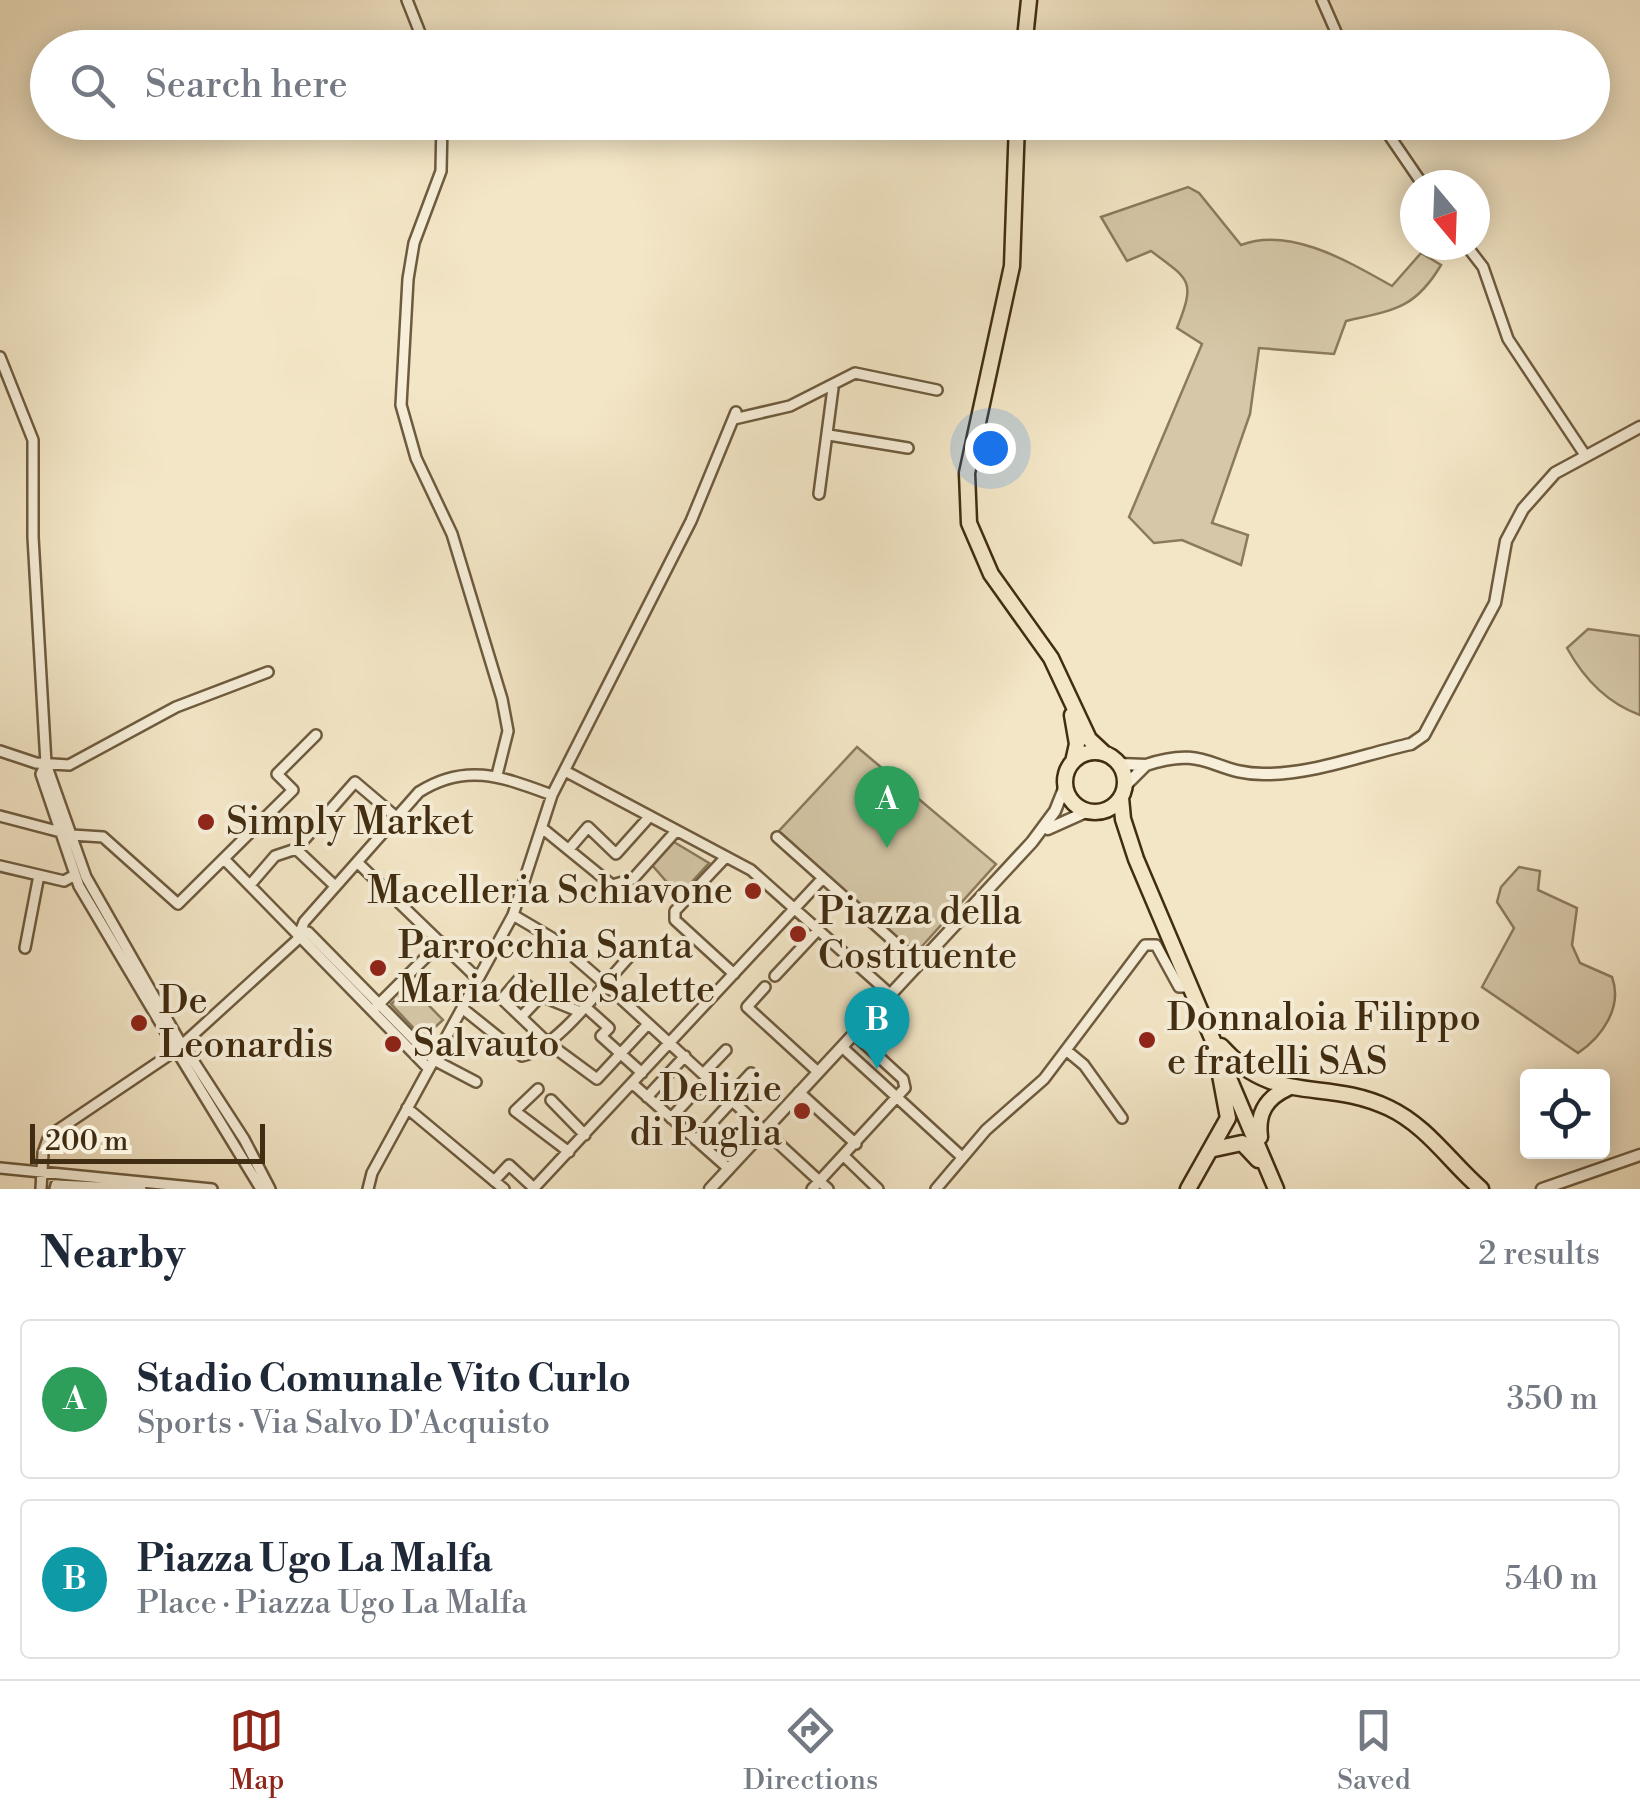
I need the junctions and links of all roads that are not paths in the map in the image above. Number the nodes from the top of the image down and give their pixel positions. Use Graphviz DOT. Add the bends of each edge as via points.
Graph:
graph roads {
  1 [pos="408,0"];
  2 [pos="1029,0"];
  3 [pos="1322,0"];
  4 [pos="419,30"];
  5 [pos="1026,30"];
  6 [pos="1335,30"];
  7 [pos="442,140"];
  8 [pos="1016,140"];
  9 [pos="1392,140"];
  10 [pos="1412,170"];
  11 [pos="1478,260"];
  12 [pos="0,357"];
  13 [pos="833,388"];
  14 [pos="937,390"];
  15 [pos="1640,427"];
  16 [pos="829,435"];
  17 [pos="908,448"];
  18 [pos="1585,454"];
  19 [pos="819,494"];
  20 [pos="268,672"];
  21 [pos="1064,686"];
  22 [pos="316,735"];
  23 [pos="0,751"];
  24 [pos="1104,753"];
  25 [pos="1073,762"];
  26 [pos="46,764"];
  27 [pos="1119,764"];
  28 [pos="1146,766"];
  29 [pos="565,771"];
  30 [pos="497,775"];
  31 [pos="1064,786"];
  32 [pos="1124,791"];
  33 [pos="552,795"];
  34 [pos="1089,812"];
  35 [pos="0,816"];
  36 [pos="395,816"];
  37 [pos="650,816"];
  38 [pos="542,828"];
  39 [pos="676,831"];
  40 [pos="59,832"];
  41 [pos="72,835"];
  42 [pos="777,838"];
  43 [pos="1032,842"];
  44 [pos="570,848"];
  45 [pos="296,849"];
  46 [pos="725,858"];
  47 [pos="224,859"];
  48 [pos="1136,859"];
  49 [pos="358,862"];
  50 [pos="0,866"];
  51 [pos="39,875"];
  52 [pos="74,875"];
  53 [pos="822,879"];
  54 [pos="250,885"];
  55 [pos="335,886"];
  56 [pos="795,908"];
  57 [pos="513,915"];
  58 [pos="818,930"];
  59 [pos="300,932"];
  60 [pos="441,942"];
  61 [pos="25,948"];
  62 [pos="631,955"];
  63 [pos="918,963"];
  64 [pos="734,974"];
  65 [pos="776,976"];
  66 [pos="478,979"];
  67 [pos="604,982"];
  68 [pos="765,988"];
  69 [pos="1190,988"];
  70 [pos="890,994"];
  71 [pos="541,996"];
  72 [pos="376,1007"];
  73 [pos="462,1008"];
  74 [pos="578,1011"];
  75 [pos="590,1011"];
  76 [pos="522,1016"];
  77 [pos="648,1024"];
  78 [pos="854,1034"];
  79 [pos="1211,1035"];
  80 [pos="548,1042"];
  81 [pos="670,1043"];
  82 [pos="179,1047"];
  83 [pos="842,1047"];
  84 [pos="726,1050"];
  85 [pos="1066,1050"];
  86 [pos="620,1054"];
  87 [pos="684,1056"];
  88 [pos="431,1064"];
  89 [pos="818,1072"];
  90 [pos="642,1073"];
  91 [pos="751,1073"];
  92 [pos="706,1076"];
  93 [pos="476,1082"];
  94 [pos="633,1084"];
  95 [pos="1289,1088"];
  96 [pos="538,1090"];
  97 [pos="799,1092"];
  98 [pos="647,1096"];
  99 [pos="898,1099"];
  100 [pos="551,1100"];
  101 [pos="730,1100"];
  102 [pos="408,1108"];
  103 [pos="671,1118"];
  104 [pos="1122,1118"];
  105 [pos="763,1130"];
  106 [pos="585,1135"];
  107 [pos="696,1140"];
  108 [pos="856,1144"];
  109 [pos="1214,1149"];
  110 [pos="568,1152"];
  111 [pos="1640,1155"];
  112 [pos="844,1156"];
  113 [pos="962,1157"];
  114 [pos="1263,1158"];
  115 [pos="0,1168"];
  116 [pos="729,1168"];
  117 [pos="1458,1168"];
  118 [pos="42,1176"];
  119 [pos="494,1181"];
  120 [pos="1274,1184"];
  121 [pos="264,1185"];
  122 [pos="56,1187"];
  123 [pos="154,1187"];
  124 [pos="820,1187"];
  125 [pos="99,1188"];
  126 [pos="42,1189"];
  127 [pos="141,1189"];
  128 [pos="212,1189"];
  129 [pos="247,1189"];
  130 [pos="368,1189"];
  131 [pos="504,1189"];
  132 [pos="534,1189"];
  133 [pos="710,1189"];
  134 [pos="878,1189"];
  135 [pos="936,1189"];
  136 [pos="1188,1189"];
  137 [pos="1465,1189"];
  138 [pos="1481,1189"];
  139 [pos="1542,1189"];
  1 -- 4 [label="street"];
  2 -- 5 [label="main road"];
  3 -- 6 [label="street"];
  7 -- 30 [label="street" via="441,171 408,280 401,405 416,458 452,534 502,700 508,731"];
  8 -- 21 [label="main road" via="1012,266 966,497 976,547"];
  9 -- 10 [label="street"];
  11 -- 18 [label="street" via="1508,339"];
  12 -- 26 [label="street" via="33,440"];
  13 -- 14 [label="street" via="855,372"];
  13 -- 16 [label="street"];
  13 -- 29 [label="street" via="790,406 735,416 691,522"];
  15 -- 18 [label="street"];
  16 -- 17 [label="street"];
  16 -- 19 [label="street"];
  18 -- 28 [label="street" via="1555,473 1522,509 1506,540 1495,603 1424,735 1411,744 1282,774 1244,774 1199,757"];
  20 -- 26 [label="street" via="176,707 83,760"];
  21 -- 24 [label="main road"];
  21 -- 25 [label="main road" via="1077,736"];
  22 -- 47 [label="street" via="277,774 293,790"];
  23 -- 26 [label="street"];
  24 -- 25 [label="main road"];
  24 -- 27 [label="main road"];
  25 -- 31 [label="main road"];
  26 -- 40 [label="street" via="41,774"];
  26 -- 41 [label="street"];
  27 -- 28 [label="street"];
  27 -- 32 [label="main road"];
  28 -- 32 [label="street"];
  29 -- 33 [label="street"];
  29 -- 37 [label="street"];
  30 -- 33 [label="street"];
  30 -- 36 [label="street" via="442,777"];
  31 -- 34 [label="main road" via="1070,800"];
  31 -- 43 [label="street"];
  32 -- 34 [label="main road" via="1112,808"];
  32 -- 48 [label="main road" via="1122,819"];
  33 -- 38 [label="street"];
  34 -- 43 [label="street" via="1063,818"];
  34 -- 48 [label="main road" via="1114,825"];
  35 -- 40 [label="street"];
  36 -- 45 [label="street" via="355,782"];
  36 -- 49 [label="street"];
  37 -- 39 [label="street"];
  37 -- 44 [label="street" via="616,854 588,827"];
  38 -- 44 [label="street"];
  38 -- 57 [label="street"];
  39 -- 44 [label="street" via="623,884 612,885"];
  39 -- 46 [label="street"];
  40 -- 41 [label="street"];
  40 -- 52 [label="street"];
  41 -- 47 [label="street" via="103,837 178,904"];
  41 -- 82 [label="street" via="86,877"];
  42 -- 53 [label="street"];
  43 -- 63 [label="street"];
  45 -- 54 [label="street" via="275,856"];
  45 -- 55 [label="street"];
  46 -- 56 [label="street"];
  46 -- 64 [label="street" via="675,912 675,920"];
  47 -- 54 [label="street"];
  48 -- 69 [label="main road"];
  49 -- 55 [label="street"];
  49 -- 60 [label="street"];
  50 -- 51 [label="street"];
  51 -- 52 [label="street" via="64,881"];
  51 -- 61 [label="street"];
  52 -- 82 [label="street"];
  53 -- 56 [label="street"];
  53 -- 63 [label="street"];
  54 -- 59 [label="street"];
  55 -- 59 [label="street"];
  56 -- 58 [label="street"];
  56 -- 64 [label="street"];
  57 -- 66 [label="street"];
  57 -- 67 [label="street"];
  58 -- 65 [label="street"];
  58 -- 70 [label="street"];
  59 -- 72 [label="street"];
  59 -- 82 [label="street"];
  60 -- 66 [label="street"];
  60 -- 72 [label="street"];
  62 -- 67 [label="street"];
  63 -- 70 [label="street"];
  64 -- 81 [label="street"];
  66 -- 73 [label="street"];
  67 -- 74 [label="street"];
  67 -- 77 [label="street"];
  68 -- 89 [label="street" via="747,1007"];
  69 -- 79 [label="main road"];
  69 -- 85 [label="street" via="1179,987 1160,949 1150,943"];
  70 -- 78 [label="street"];
  71 -- 74 [label="street"];
  71 -- 76 [label="street"];
  71 -- 76 [label="street" via="519,979 502,999"];
  72 -- 88 [label="street"];
  73 -- 80 [label="street" via="522,1056"];
  73 -- 88 [label="street"];
  74 -- 80 [label="street"];
  75 -- 86 [label="street" via="609,1028 601,1036"];
  76 -- 80 [label="street"];
  77 -- 81 [label="street"];
  77 -- 86 [label="street"];
  78 -- 83 [label="street"];
  78 -- 99 [label="street" via="903,1079"];
  79 -- 95 [label="main road" via="1252,1076"];
  79 -- 109 [label="main road" via="1228,1118"];
  79 -- 114 [label="main road"];
  80 -- 86 [label="street" via="597,1079"];
  81 -- 87 [label="street"];
  81 -- 90 [label="street"];
  82 -- 118 [label="street" via="49,1136"];
  82 -- 121 [label="street"];
  83 -- 89 [label="street"];
  83 -- 99 [label="street"];
  84 -- 92 [label="street"];
  85 -- 104 [label="street"];
  85 -- 113 [label="street"];
  86 -- 90 [label="street"];
  87 -- 92 [label="street"];
  87 -- 98 [label="street"];
  88 -- 93 [label="street"];
  88 -- 102 [label="street"];
  89 -- 97 [label="street"];
  90 -- 94 [label="street"];
  91 -- 101 [label="street"];
  92 -- 101 [label="street"];
  92 -- 103 [label="street"];
  94 -- 98 [label="street"];
  94 -- 106 [label="street"];
  95 -- 114 [label="main road" via="1262,1108"];
  95 -- 117 [label="main road" via="1348,1094 1390,1108 1423,1129"];
  96 -- 110 [label="street" via="516,1112"];
  97 -- 105 [label="street"];
  97 -- 108 [label="street"];
  98 -- 103 [label="street"];
  99 -- 108 [label="street"];
  99 -- 113 [label="street"];
  100 -- 106 [label="street"];
  101 -- 105 [label="street"];
  101 -- 107 [label="street"];
  102 -- 119 [label="street"];
  102 -- 130 [label="street"];
  103 -- 107 [label="street"];
  105 -- 116 [label="street"];
  105 -- 124 [label="street"];
  106 -- 110 [label="street"];
  107 -- 116 [label="street"];
  108 -- 112 [label="street"];
  109 -- 120 [label="main road" via="1242,1142"];
  109 -- 136 [label="main road"];
  110 -- 132 [label="street"];
  111 -- 139 [label="street"];
  112 -- 124 [label="street"];
  112 -- 134 [label="street"];
  113 -- 135 [label="street"];
  114 -- 120 [label="main road"];
  115 -- 118 [label="street"];
  116 -- 133 [label="street"];
  117 -- 137 [label="main road"];
  117 -- 138 [label="main road"];
  118 -- 123 [label="street"];
  118 -- 126 [label="street"];
  119 -- 131 [label="street"];
  119 -- 132 [label="street" via="509,1165"];
  121 -- 129 [label="street"];
  122 -- 125 [label="street"];
  123 -- 128 [label="street"];
  125 -- 127 [label="street"];
}
